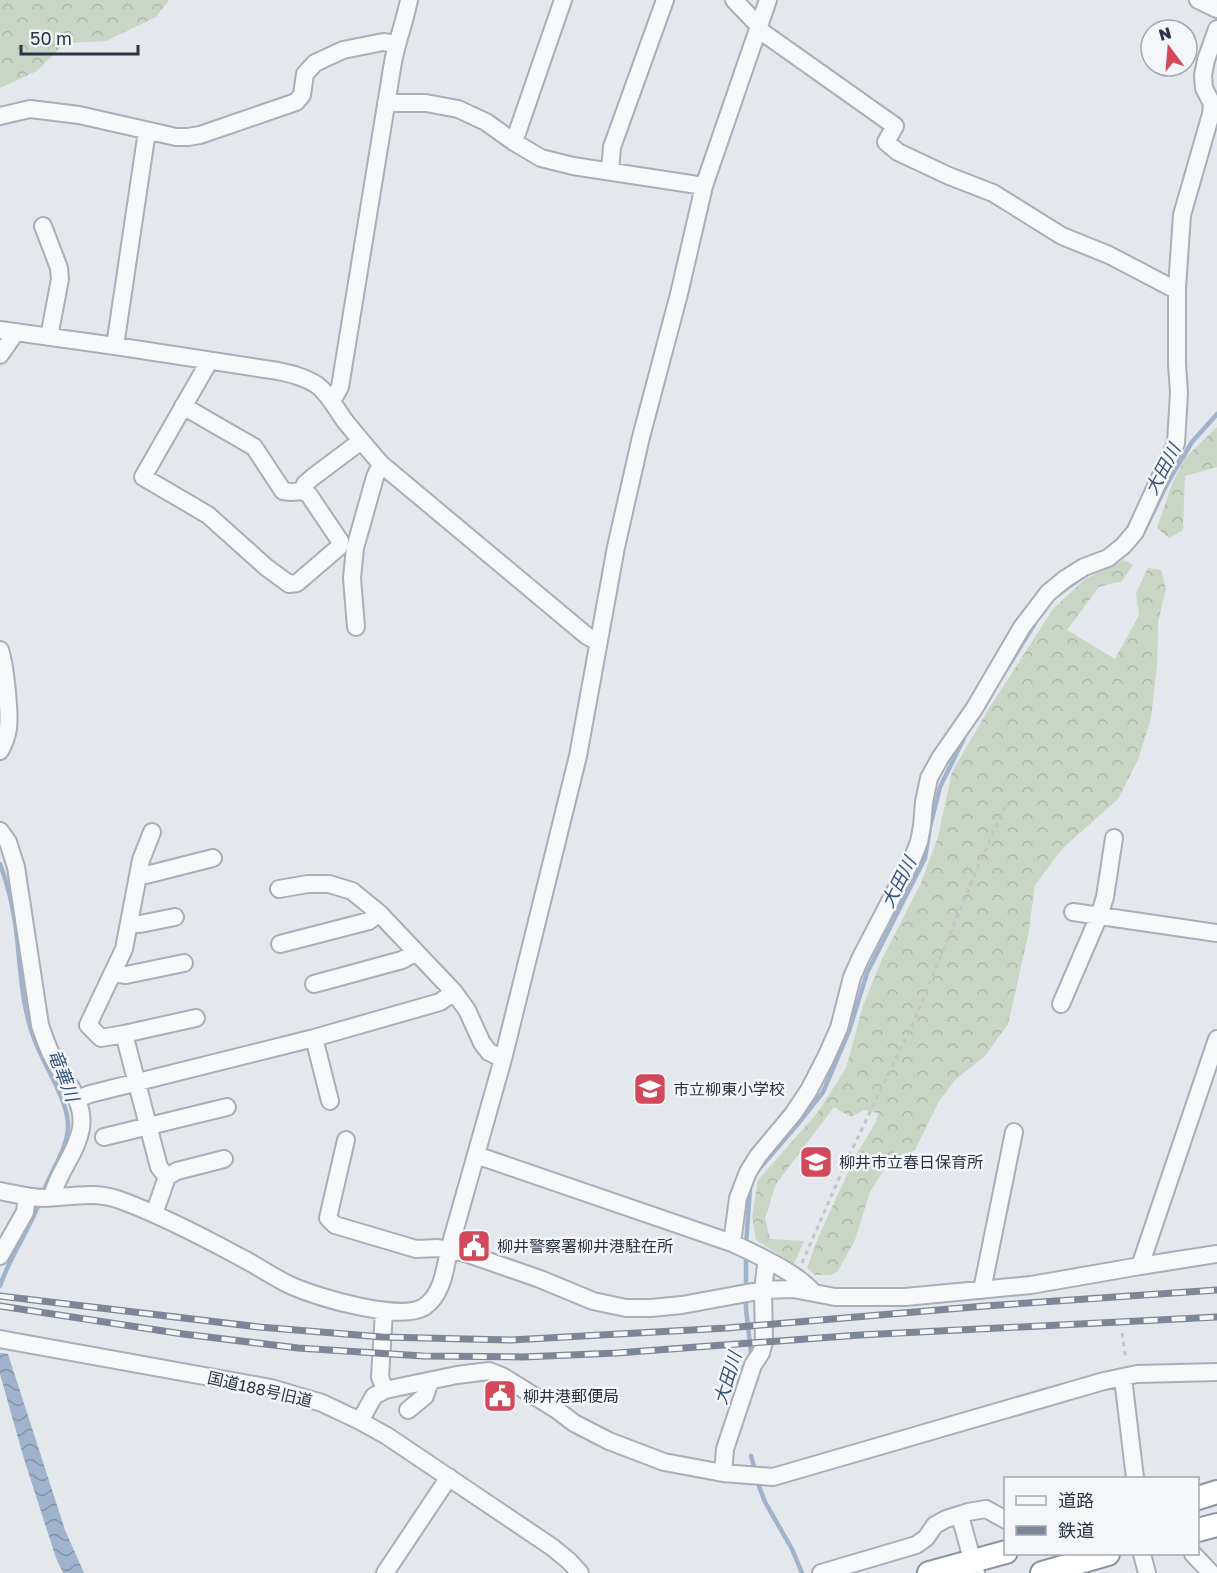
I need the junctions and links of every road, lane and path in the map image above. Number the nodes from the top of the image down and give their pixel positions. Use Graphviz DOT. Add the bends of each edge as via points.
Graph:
graph roads {
  1 [pos="409,0"];
  2 [pos="563,0"];
  3 [pos="665,0"];
  4 [pos="734,0"];
  5 [pos="768,0"];
  6 [pos="1198,0"];
  7 [pos="1217,9"];
  8 [pos="758,27"];
  9 [pos="1217,29"];
  10 [pos="397,44"];
  11 [pos="386,103"];
  12 [pos="0,116"];
  13 [pos="147,131"];
  14 [pos="514,142"];
  15 [pos="610,171"];
  16 [pos="704,186"];
  17 [pos="43,226"];
  18 [pos="1177,288"];
  19 [pos="8,331"];
  20 [pos="49,337"];
  21 [pos="115,346"];
  22 [pos="0,356"];
  23 [pos="208,360"];
  24 [pos="332,401"];
  25 [pos="183,406"];
  26 [pos="361,441"];
  27 [pos="381,464"];
  28 [pos="303,492"];
  29 [pos="357,627"];
  30 [pos="598,642"];
  31 [pos="0,650"];
  32 [pos="0,751"];
  33 [pos="1005,807"];
  34 [pos="0,831"];
  35 [pos="152,832"];
  36 [pos="1114,838"];
  37 [pos="213,858"];
  38 [pos="139,875"];
  39 [pos="279,890"];
  40 [pos="1073,912"];
  41 [pos="379,913"];
  42 [pos="1099,916"];
  43 [pos="175,917"];
  44 [pos="130,924"];
  45 [pos="1217,933"];
  46 [pos="280,944"];
  47 [pos="416,952"];
  48 [pos="184,963"];
  49 [pos="113,973"];
  50 [pos="314,984"];
  51 [pos="454,992"];
  52 [pos="1061,1004"];
  53 [pos="196,1017"];
  54 [pos="124,1034"];
  55 [pos="314,1038"];
  56 [pos="1216,1044"];
  57 [pos="503,1059"];
  58 [pos="137,1082"];
  59 [pos="76,1099"];
  60 [pos="330,1101"];
  61 [pos="228,1107"];
  62 [pos="148,1126"];
  63 [pos="1014,1132"];
  64 [pos="104,1137"];
  65 [pos="346,1140"];
  66 [pos="476,1155"];
  67 [pos="224,1159"];
  68 [pos="167,1177"];
  69 [pos="0,1191"];
  70 [pos="39,1197"];
  71 [pos="154,1214"];
  72 [pos="449,1250"];
  73 [pos="747,1250"];
  74 [pos="1217,1254"];
  75 [pos="0,1256"];
  76 [pos="1140,1266"];
  77 [pos="796,1278"];
  78 [pos="763,1290"];
  79 [pos="982,1290"];
  80 [pos="813,1292"];
  81 [pos="384,1311"];
  82 [pos="1122,1333"];
  83 [pos="0,1339"];
  84 [pos="1217,1372"];
  85 [pos="1123,1378"];
  86 [pos="430,1381"];
  87 [pos="385,1390"];
  88 [pos="408,1410"];
  89 [pos="360,1421"];
  90 [pos="723,1473"];
  91 [pos="448,1477"];
  92 [pos="1135,1477"];
  93 [pos="1217,1492"];
  94 [pos="1199,1497"];
  95 [pos="960,1516"];
  96 [pos="1004,1519"];
  97 [pos="1217,1525"];
  98 [pos="1199,1530"];
  99 [pos="1004,1552"];
  100 [pos="1105,1555"];
  101 [pos="1142,1555"];
  102 [pos="1194,1555"];
  103 [pos="975,1567"];
  104 [pos="386,1573"];
  105 [pos="580,1573"];
  106 [pos="821,1573"];
  107 [pos="929,1573"];
  108 [pos="1042,1573"];
  109 [pos="1147,1573"];
  110 [pos="1211,1573"];
  1 -- 10 [label="street"];
  2 -- 14 [label="street"];
  3 -- 15 [label="street" via="612,147"];
  4 -- 8 [label="street"];
  5 -- 8 [label="street"];
  6 -- 7 [label="street"];
  8 -- 16 [label="street"];
  8 -- 18 [label="street" via="895,126 886,142 898,152 993,193 1062,236"];
  9 -- 18 [label="street" via="1203,75 1211,114 1182,215"];
  10 -- 11 [label="street"];
  10 -- 13 [label="street" via="383,42 343,50 315,63 305,74 302,95 296,102 200,135 176,137"];
  11 -- 14 [label="street" via="426,103 458,109 486,122"];
  11 -- 24 [label="street" via="340,387"];
  12 -- 13 [label="street" via="30,109 79,115"];
  13 -- 21 [label="street"];
  14 -- 15 [label="street" via="541,158"];
  15 -- 16 [label="street"];
  16 -- 30 [label="street" via="641,437"];
  17 -- 20 [label="street" via="60,279"];
  18 -- 73 [label="street" via="1176,443 1135,532 1108,558 1084,567 1048,593 1022,627 929,778 913,857 852,977 826,1058 793,1114 747,1172 738,1198"];
  19 -- 20 [label="street"];
  19 -- 22 [label="street"];
  20 -- 21 [label="street"];
  21 -- 23 [label="street"];
  23 -- 24 [label="street" via="302,377"];
  23 -- 25 [label="street"];
  24 -- 26 [label="street"];
  25 -- 28 [label="street" via="254,447 283,490"];
  25 -- 28 [label="street" via="143,477 208,515 290,584 297,583 339,548 340,541"];
  26 -- 27 [label="street"];
  26 -- 28 [label="street" via="305,484"];
  27 -- 29 [label="street" via="355,548 352,578"];
  27 -- 30 [label="street"];
  30 -- 57 [label="street" via="578,756"];
  31 -- 32 [label="street" via="8,704 8,728"];
  33 -- 77 [label="path" via="913,1023"];
  34 -- 59 [label="street" via="16,867 40,1025"];
  35 -- 38 [label="street"];
  36 -- 42 [label="street"];
  37 -- 38 [label="street"];
  38 -- 44 [label="street"];
  39 -- 41 [label="street" via="329,884 351,891"];
  40 -- 42 [label="street"];
  41 -- 46 [label="street" via="369,921"];
  41 -- 47 [label="street"];
  42 -- 45 [label="street"];
  42 -- 52 [label="street"];
  43 -- 44 [label="street"];
  44 -- 49 [label="street"];
  47 -- 50 [label="street" via="402,960"];
  47 -- 51 [label="street"];
  48 -- 49 [label="street" via="126,975"];
  49 -- 54 [label="street" via="88,1025 100,1038"];
  51 -- 55 [label="street" via="440,1002"];
  51 -- 57 [label="street" via="482,1043"];
  53 -- 54 [label="street"];
  54 -- 58 [label="street"];
  55 -- 58 [label="street"];
  55 -- 60 [label="street"];
  56 -- 76 [label="street"];
  57 -- 66 [label="street"];
  58 -- 59 [label="street"];
  58 -- 62 [label="street"];
  59 -- 70 [label="street" via="81,1128 54,1188"];
  61 -- 62 [label="street"];
  62 -- 64 [label="street"];
  62 -- 68 [label="street" via="159,1167"];
  63 -- 79 [label="street"];
  65 -- 72 [label="street" via="328,1218 335,1225 416,1249"];
  66 -- 72 [label="street"];
  66 -- 73 [label="street"];
  67 -- 68 [label="street"];
  68 -- 71 [label="street"];
  69 -- 70 [label="street"];
  70 -- 71 [label="street" via="116,1198"];
  70 -- 75 [label="street" via="25,1212"];
  71 -- 81 [label="street" via="292,1286"];
  72 -- 78 [label="street" via="540,1279 593,1301 626,1308 682,1305"];
  72 -- 81 [label="street" via="442,1280 431,1300 422,1308"];
  73 -- 77 [label="street"];
  73 -- 78 [label="street" via="766,1265"];
  74 -- 76 [label="street"];
  76 -- 79 [label="street"];
  77 -- 80 [label="street"];
  78 -- 80 [label="street"];
  78 -- 90 [label="street" via="764,1342 730,1433"];
  79 -- 80 [label="street" via="905,1297 835,1297"];
  81 -- 87 [label="street" via="380,1377"];
  82 -- 85 [label="path" via="1128,1370"];
  83 -- 89 [label="street, 国道188号旧道" via="271,1388 322,1403"];
  84 -- 85 [label="street" via="1137,1374"];
  85 -- 90 [label="street" via="773,1477"];
  85 -- 92 [label="street"];
  86 -- 87 [label="street"];
  86 -- 88 [label="street" via="425,1396"];
  86 -- 90 [label="street" via="489,1371 609,1441 664,1461"];
  87 -- 89 [label="street" via="374,1396"];
  89 -- 91 [label="street, 国道188号旧道"];
  91 -- 104 [label="street"];
  91 -- 105 [label="street, 国道188号旧道" via="552,1547"];
  93 -- 94 [label="highway"];
  95 -- 96 [label="street" via="986,1509"];
  95 -- 103 [label="street"];
  95 -- 106 [label="street" via="934,1525 926,1538 915,1545"];
  97 -- 98 [label="highway"];
  99 -- 103 [label="highway"];
  100 -- 108 [label="highway"];
  101 -- 109 [label="street"];
  102 -- 110 [label="street"];
  103 -- 107 [label="highway"];
}
